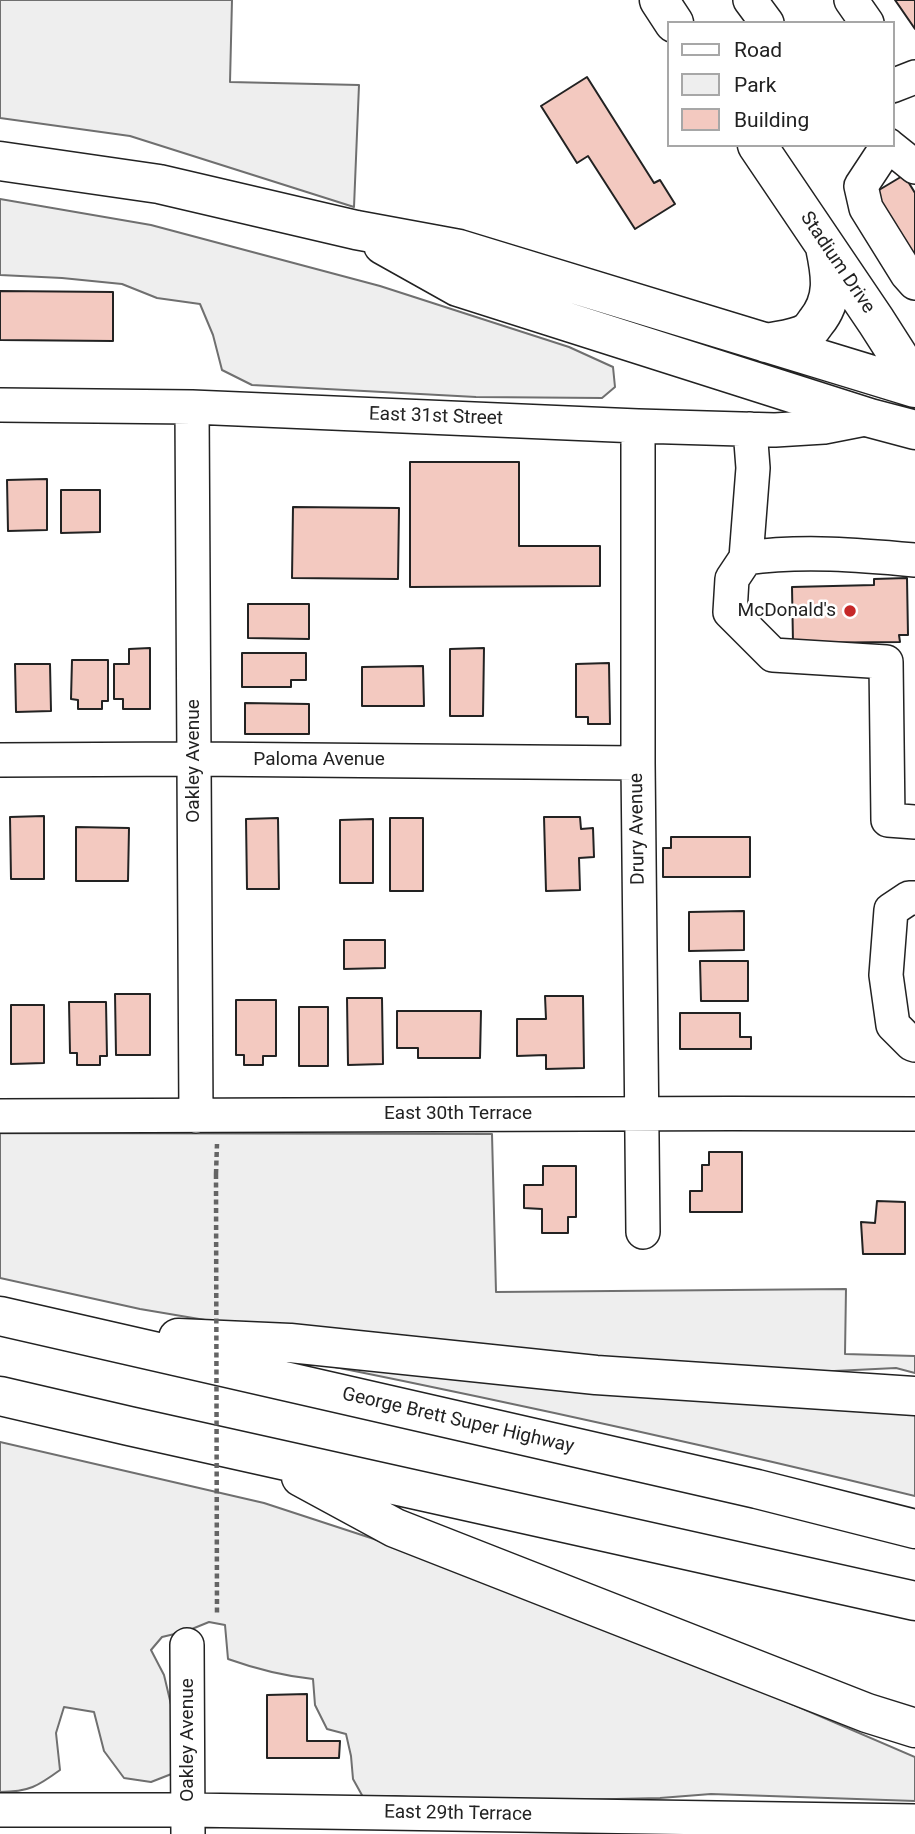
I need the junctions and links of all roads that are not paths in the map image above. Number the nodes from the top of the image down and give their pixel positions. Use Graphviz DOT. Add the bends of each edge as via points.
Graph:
graph roads {
  1 [pos="659,0"];
  2 [pos="750,0"];
  3 [pos="852,0"];
  4 [pos="673,21"];
  5 [pos="766,21"];
  6 [pos="866,21"];
  7 [pos="763,147"];
  8 [pos="887,147"];
  9 [pos="889,147"];
  10 [pos="0,161"];
  11 [pos="915,167"];
  12 [pos="356,230"];
  13 [pos="825,245"];
  14 [pos="915,284"];
  15 [pos="876,321"];
  16 [pos="766,343"];
  17 [pos="915,345"];
  18 [pos="915,382"];
  19 [pos="915,388"];
  20 [pos="0,405"];
  21 [pos="192,407"];
  22 [pos="870,418"];
  23 [pos="638,426"];
  24 [pos="750,429"];
  25 [pos="915,430"];
  26 [pos="746,558"];
  27 [pos="915,560"];
  28 [pos="195,759"];
  29 [pos="0,760"];
  30 [pos="638,763"];
  31 [pos="915,822"];
  32 [pos="915,898"];
  33 [pos="915,1045"];
  34 [pos="641,1112"];
  35 [pos="915,1114"];
  36 [pos="0,1115"];
  37 [pos="196,1116"];
  38 [pos="643,1232"];
  39 [pos="0,1316"];
  40 [pos="74,1333"];
  41 [pos="0,1396"];
  42 [pos="915,1396"];
  43 [pos="260,1455"];
  44 [pos="915,1529"];
  45 [pos="915,1601"];
  46 [pos="187,1645"];
  47 [pos="867,1713"];
  48 [pos="915,1728"];
  49 [pos="915,1737"];
  50 [pos="0,1810"];
  51 [pos="915,1821"];
  52 [pos="188,1822"];
  53 [pos="275,1823"];
  1 -- 4 [label="main road"];
  2 -- 5 [label="street"];
  3 -- 6 [label="street"];
  7 -- 13 [label="main road, Stadium Drive"];
  8 -- 14 [label="street" via="862,186 866,208"];
  9 -- 11 [label="street"];
  10 -- 12 [label="main road, East 31st Street" via="159,184"];
  12 -- 16 [label="main road, East 31st Street" via="458,248"];
  12 -- 22 [label="main road, East 31st Street" via="458,287"];
  13 -- 15 [label="main road, Stadium Drive"];
  13 -- 16 [label="main road" via="831,275 823,314 808,331"];
  15 -- 17 [label="main road"];
  15 -- 18 [label="main road, Stadium Drive"];
  16 -- 19 [label="main road, East 31st Street"];
  20 -- 21 [label="street, East 31st Street"];
  21 -- 23 [label="street, East 31st Street"];
  21 -- 28 [label="street, Oakley Avenue"];
  22 -- 24 [label="street, East 31st Street" via="824,427"];
  22 -- 25 [label="main road, East 31st Street"];
  23 -- 24 [label="street, East 31st Street"];
  23 -- 30 [label="street, Drury Avenue"];
  24 -- 26 [label="street" via="753,468"];
  26 -- 27 [label="street" via="787,554"];
  26 -- 31 [label="street" via="732,579 730,612 773,655 886,662 888,820"];
  28 -- 29 [label="street, Paloma Avenue"];
  28 -- 30 [label="street, Paloma Avenue"];
  28 -- 37 [label="street, Oakley Avenue"];
  30 -- 34 [label="street, Drury Avenue"];
  32 -- 33 [label="street" via="891,910 886,975 893,1025"];
  34 -- 35 [label="street, East 30th Terrace"];
  34 -- 37 [label="street, East 30th Terrace"];
  34 -- 38 [label="street, Drury Avenue"];
  36 -- 37 [label="street, East 30th Terrace"];
  39 -- 40 [label="main road, George Brett Super Highway"];
  40 -- 42 [label="main road" via="290,1343 596,1375"];
  40 -- 44 [label="main road, George Brett Super Highway"];
  41 -- 43 [label="main road"];
  43 -- 45 [label="main road"];
  43 -- 47 [label="main road" via="395,1528"];
  46 -- 52 [label="street, Oakley Avenue"];
  47 -- 48 [label="main road"];
  47 -- 49 [label="main road"];
  50 -- 52 [label="street, East 29th Terrace"];
  51 -- 53 [label="street, East 29th Terrace"];
  52 -- 53 [label="street, East 29th Terrace"];
}
